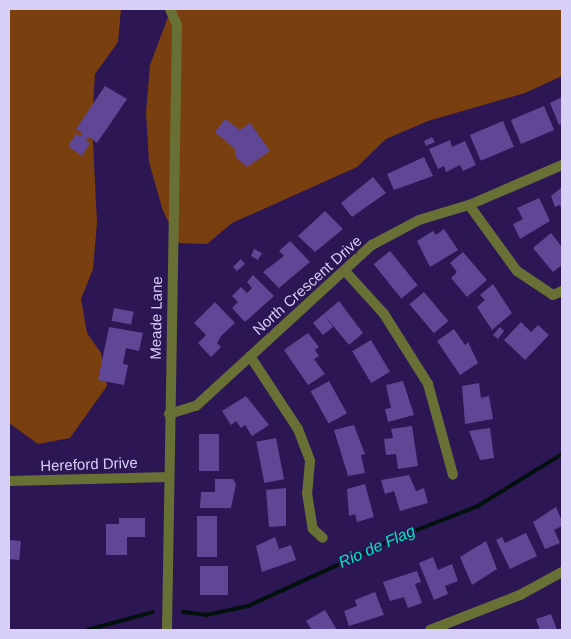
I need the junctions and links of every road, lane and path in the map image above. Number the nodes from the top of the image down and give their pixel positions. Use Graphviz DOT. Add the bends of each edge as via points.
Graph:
graph roads {
  1 [pos="170,9"];
  2 [pos="562,165"];
  3 [pos="469,205"];
  4 [pos="345,271"];
  5 [pos="562,291"];
  6 [pos="250,356"];
  7 [pos="169,414"];
  8 [pos="453,475"];
  9 [pos="169,477"];
  10 [pos="9,481"];
  11 [pos="323,538"];
  12 [pos="562,572"];
  13 [pos="167,630"];
  14 [pos="430,630"];
  1 -- 7 [label="street, Meade Lane" via="177,25"];
  2 -- 3 [label="street, North Crescent Drive"];
  3 -- 4 [label="street, North Crescent Drive" via="419,220 372,245"];
  3 -- 5 [label="street" via="517,271 553,295"];
  4 -- 6 [label="street, North Crescent Drive"];
  4 -- 8 [label="street" via="384,314 428,384"];
  6 -- 7 [label="street, North Crescent Drive" via="196,406"];
  6 -- 11 [label="street" via="298,429 310,461 307,493 313,529"];
  7 -- 9 [label="street, Meade Lane"];
  9 -- 10 [label="street, Hereford Drive"];
  9 -- 13 [label="street, Meade Lane"];
  12 -- 14 [label="street" via="520,595"];
}
